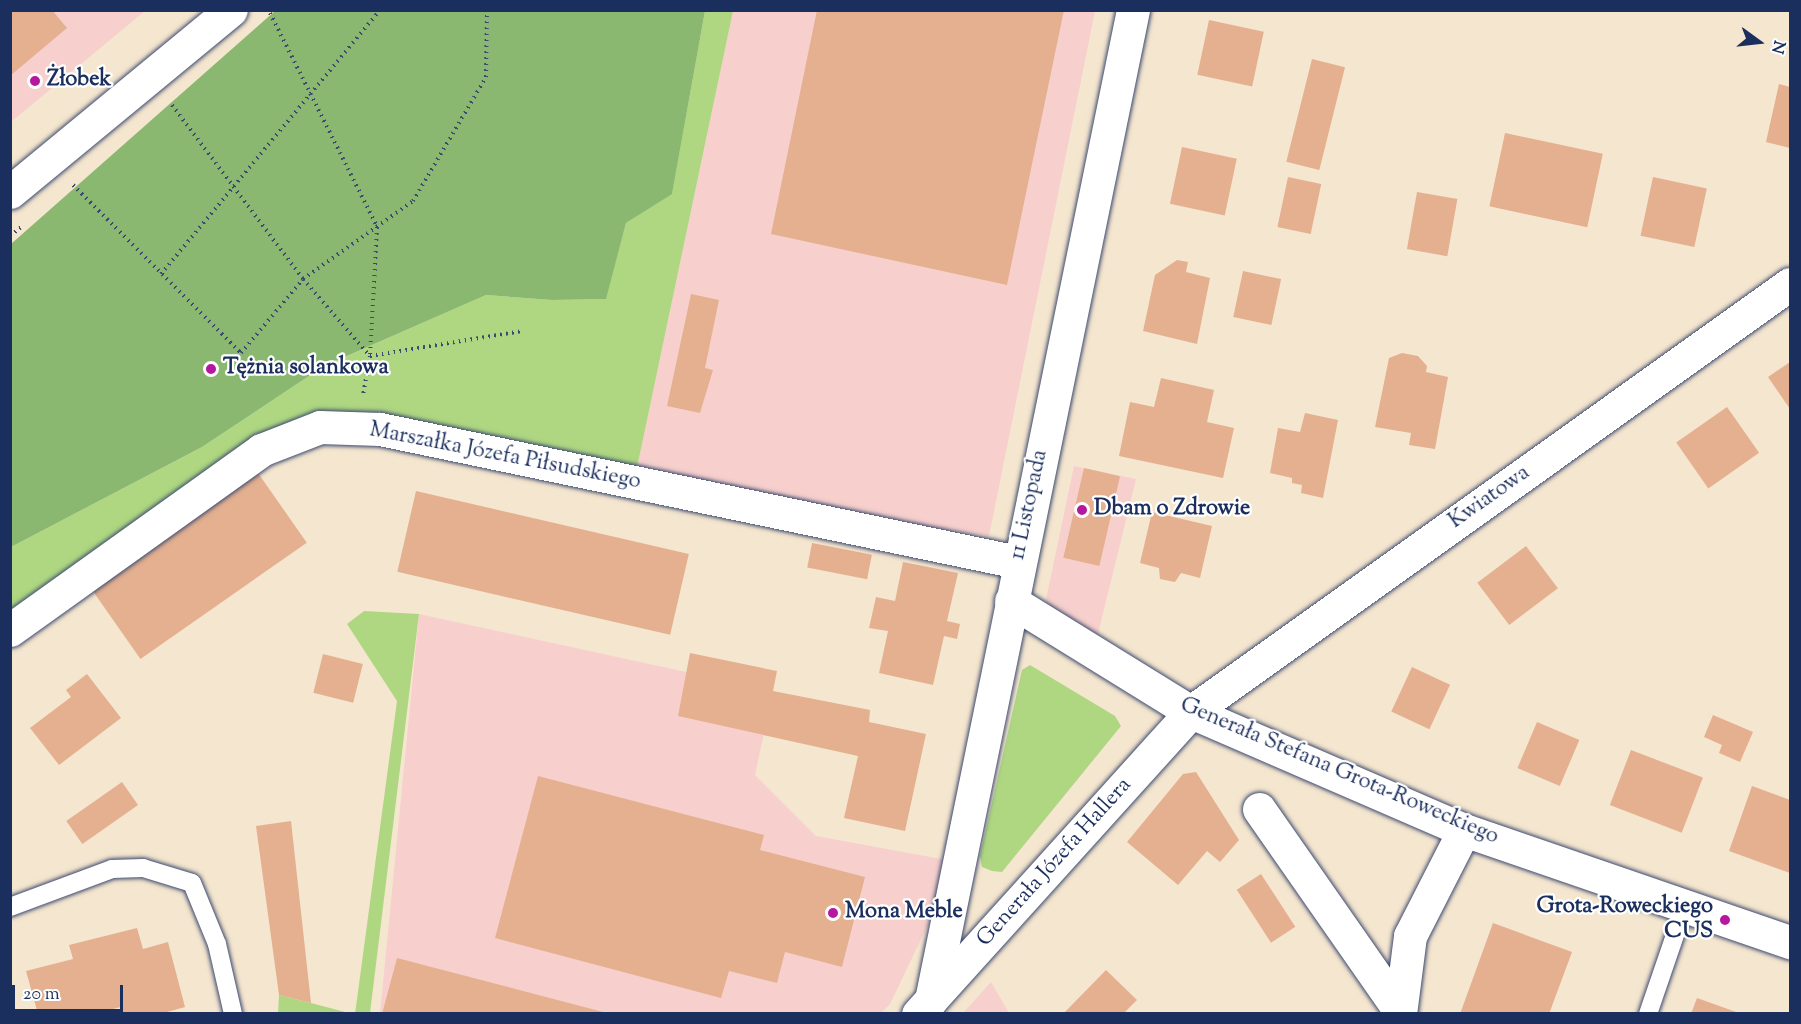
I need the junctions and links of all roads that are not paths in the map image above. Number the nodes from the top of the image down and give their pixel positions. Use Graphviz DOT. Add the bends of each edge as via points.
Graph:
graph roads {
  1 [pos="231,10"];
  2 [pos="1133,10"];
  3 [pos="10,192"];
  4 [pos="1791,284"];
  5 [pos="1018,562"];
  6 [pos="1011,601"];
  7 [pos="10,630"];
  8 [pos="1191,712"];
  9 [pos="1259,810"];
  10 [pos="1464,830"];
  11 [pos="1685,906"];
  12 [pos="10,907"];
  13 [pos="1791,942"];
  14 [pos="925,1006"];
  15 [pos="1399,1012"];
  16 [pos="233,1014"];
  17 [pos="1648,1014"];
  1 -- 3 [label="street"];
  2 -- 5 [label="street, 11 Listopada"];
  4 -- 8 [label="street, Kwiatowa"];
  5 -- 6 [label="street, 11 Listopada"];
  5 -- 7 [label="street, Marszałka Józefa Piłsudskiego" via="380,429 320,427 261,450"];
  6 -- 8 [label="street, Generała Stefana Grota-Roweckiego"];
  6 -- 14 [label="street, 11 Listopada"];
  8 -- 10 [label="street, Generała Stefana Grota-Roweckiego"];
  8 -- 14 [label="street, Generała Józefa Hallera"];
  9 -- 15 [label="street"];
  10 -- 11 [label="street, Generała Stefana Grota-Roweckiego"];
  10 -- 15 [label="street" via="1410,936"];
  11 -- 13 [label="street, Generała Stefana Grota-Roweckiego"];
  11 -- 17 [label="lane"];
  12 -- 16 [label="lane" via="112,869 143,868 192,883 217,944"];
}
